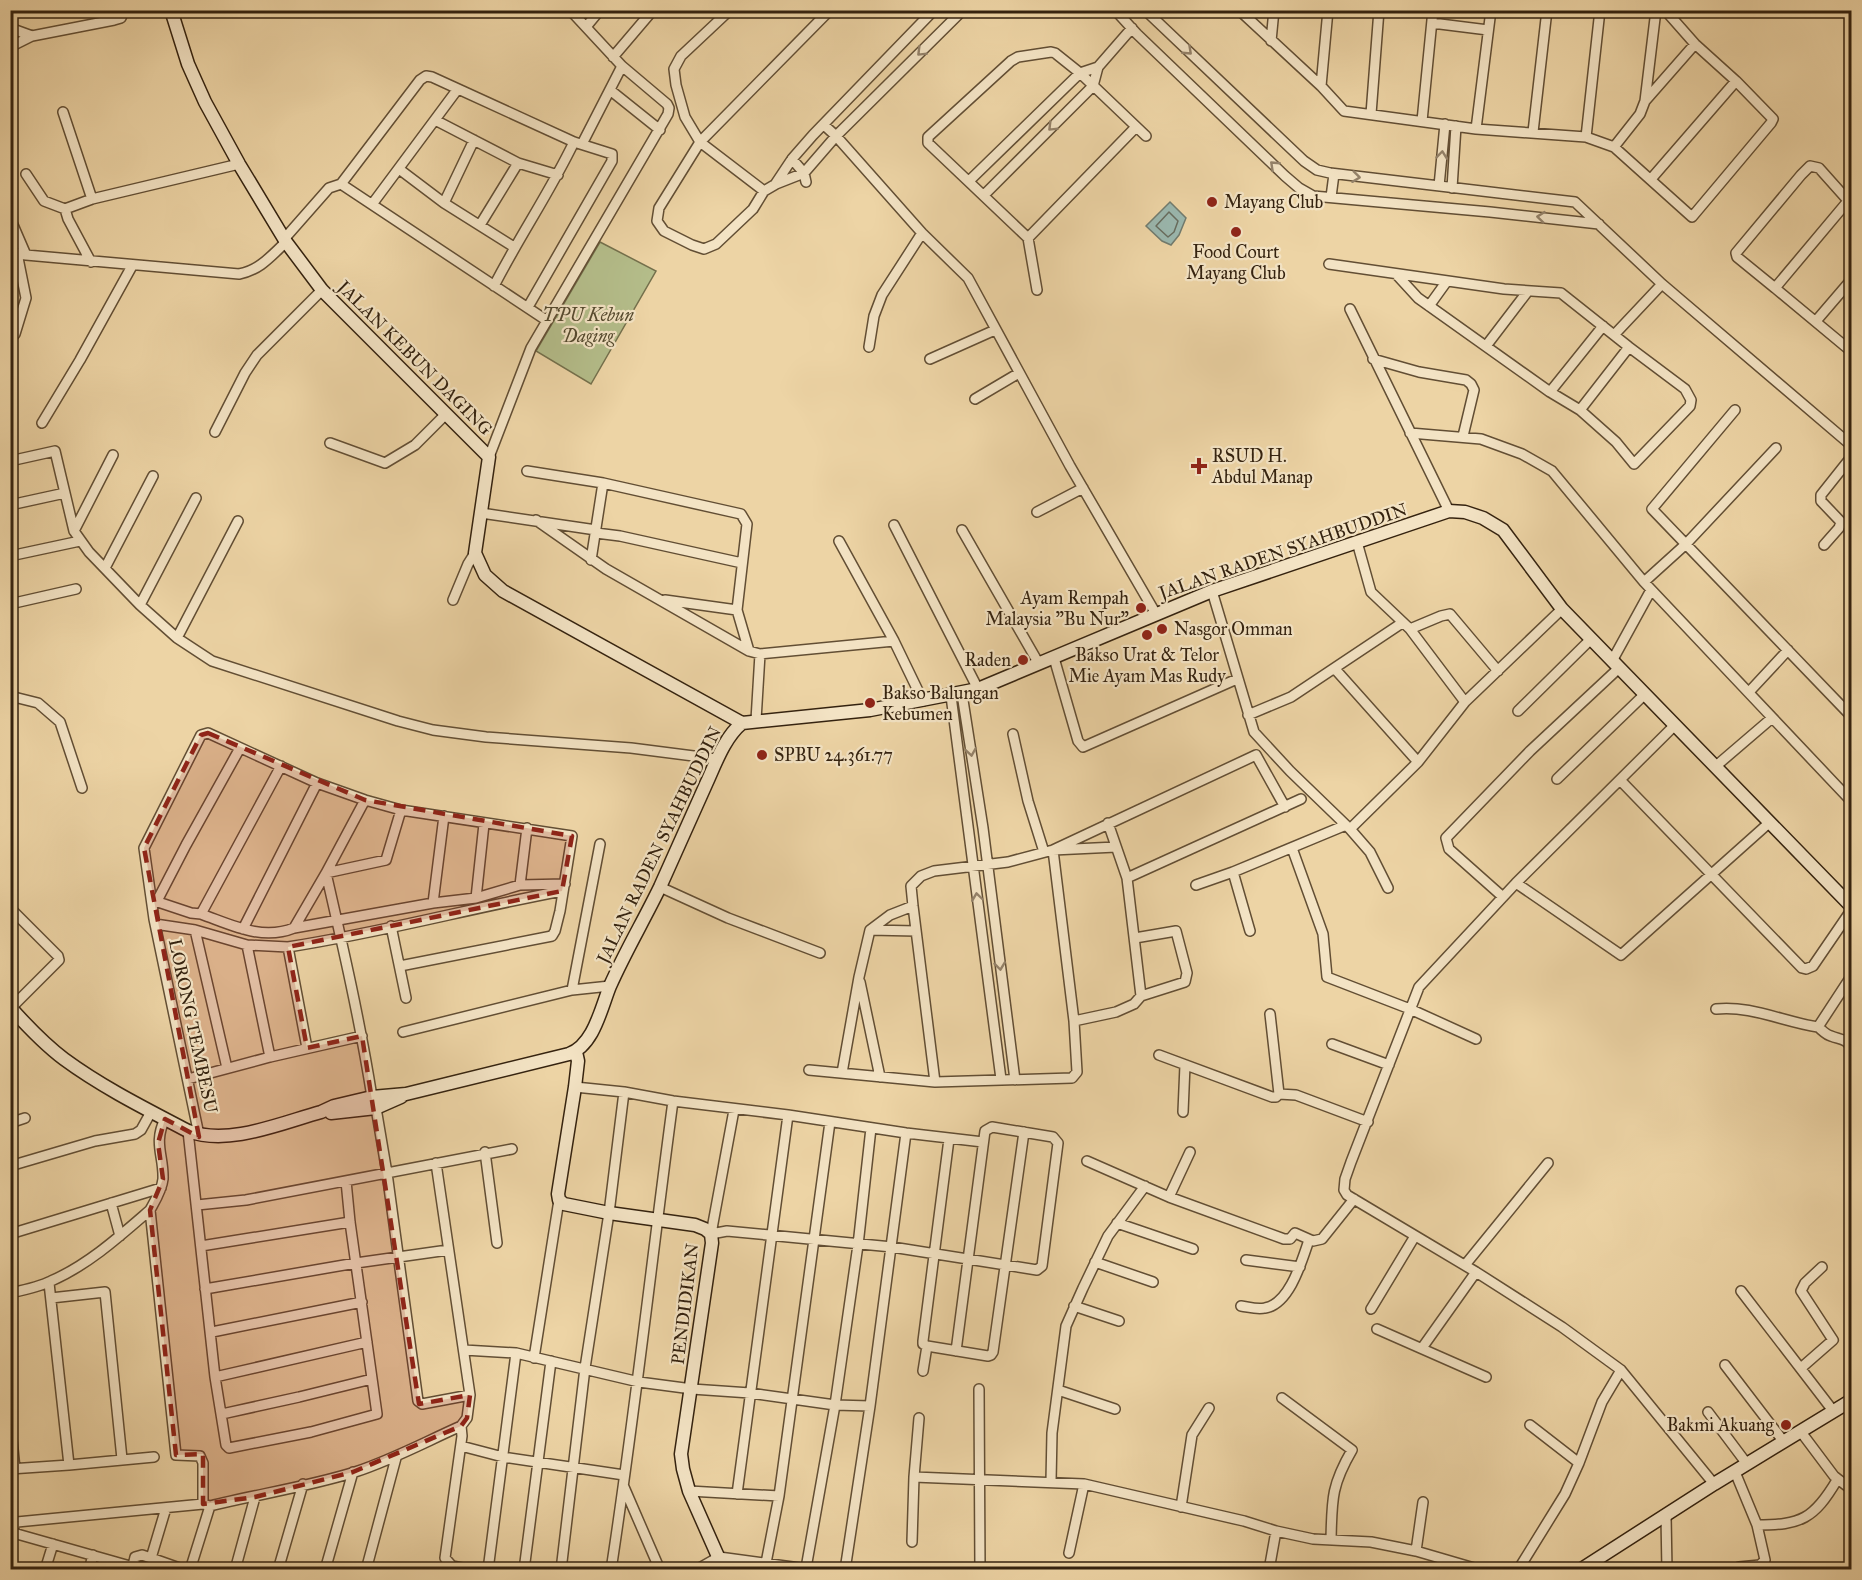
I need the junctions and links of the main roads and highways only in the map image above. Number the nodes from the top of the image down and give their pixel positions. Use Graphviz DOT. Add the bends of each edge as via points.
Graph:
graph roads {
  1 [pos="171,10"];
  2 [pos="742,723"];
  3 [pos="1850,903"];
  4 [pos="11,1008"];
  5 [pos="576,1052"];
  6 [pos="1851,1400"];
  7 [pos="724,1569"];
  8 [pos="1580,1569"];
  1 -- 2 [label="main road, JALAN KEBUN DAGING" via="205,102 285,240 322,290 489,457 475,553 485,575 503,591"];
  2 -- 3 [label="main road, JALAN RADEN SYAHBUDDIN" via="870,710 978,689 1212,591 1449,511 1465,512 1503,530 1562,609"];
  2 -- 5 [label="main road, JALAN RADEN SYAHBUDDIN" via="717,759 593,1028"];
  4 -- 5 [label="main road" via="36,1036 101,1083 193,1133 217,1137 321,1112 335,1114 394,1101 406,1094"];
  5 -- 7 [label="main road, PENDIDIKAN" via="578,1061 559,1200 609,1213 695,1225 711,1234 681,1454 689,1491"];
  6 -- 8 [label="main road"];
}
